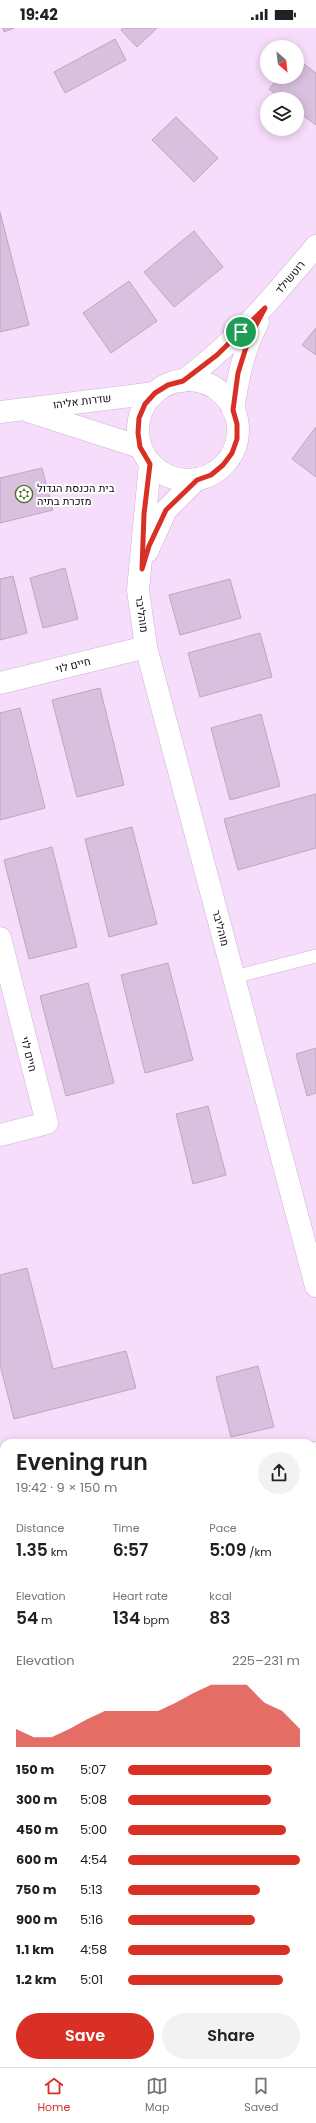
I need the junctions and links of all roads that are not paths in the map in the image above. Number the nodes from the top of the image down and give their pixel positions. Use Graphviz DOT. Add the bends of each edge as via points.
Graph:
graph roads {
  1 [pos="316,246"];
  2 [pos="265,308"];
  3 [pos="183,381"];
  4 [pos="155,393"];
  5 [pos="233,410"];
  6 [pos="4,411"];
  7 [pos="145,455"];
  8 [pos="197,480"];
  9 [pos="142,569"];
  10 [pos="146,646"];
  11 [pos="0,684"];
  12 [pos="0,938"];
  13 [pos="316,956"];
  14 [pos="234,977"];
  15 [pos="0,1135"];
  16 [pos="316,1286"];
  1 -- 2 [label="street, רוטשילד"];
  2 -- 3 [label="street, רוטשילד" via="217,355"];
  2 -- 5 [label="street, רוטשילד" via="249,338 238,373"];
  3 -- 4 [label="street" via="168,385"];
  3 -- 5 [label="street" via="213,387 225,397"];
  4 -- 6 [label="street, שדרות אליהו"];
  4 -- 7 [label="street" via="145,404 139,418 138,433"];
  5 -- 8 [label="street" via="237,432 232,453 211,475"];
  6 -- 7 [label="street, שדרות אליהו" via="30,411"];
  7 -- 8 [label="street" via="164,474 180,480"];
  7 -- 9 [label="street, מוהליבר"];
  8 -- 9 [label="street, מוהליבר" via="166,510 149,546"];
  9 -- 10 [label="street, מוהליבר" via="138,590"];
  10 -- 11 [label="street, חיים לוי"];
  10 -- 14 [label="street, מוהליבר"];
  12 -- 15 [label="street, חיים לוי" via="47,1123"];
  13 -- 14 [label="lane"];
  14 -- 16 [label="street, מוהליבר"];
}
